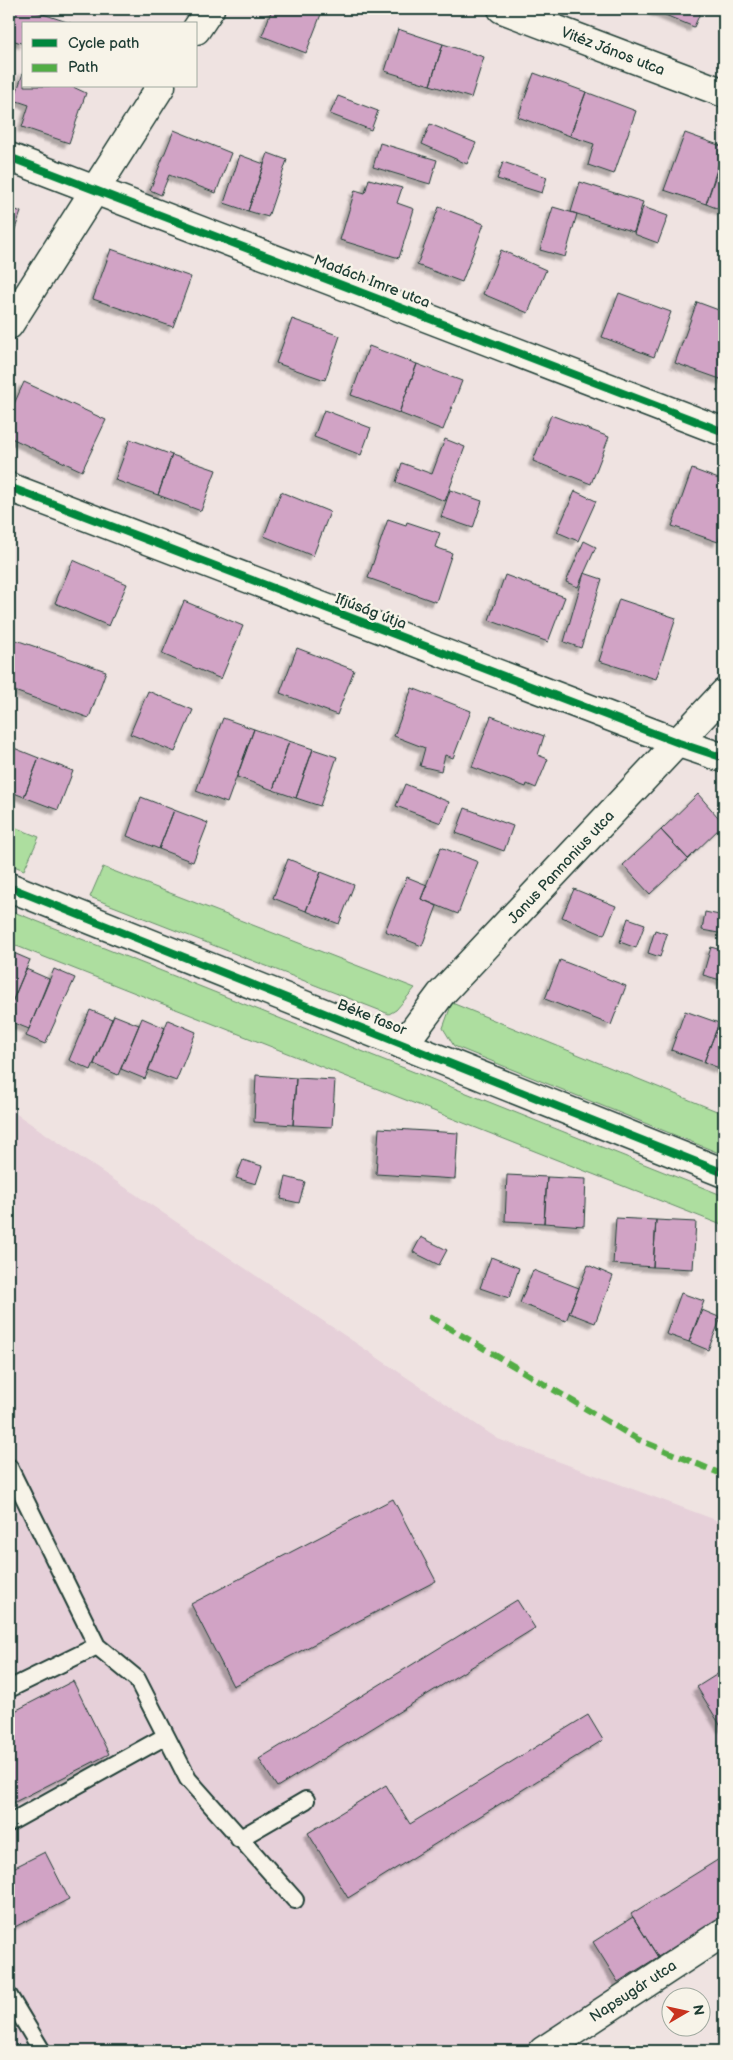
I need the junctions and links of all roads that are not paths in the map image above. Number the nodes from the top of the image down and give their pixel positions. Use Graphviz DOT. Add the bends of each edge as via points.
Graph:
graph roads {
  1 [pos="210,9"];
  2 [pos="502,9"];
  3 [pos="198,27"];
  4 [pos="160,88"];
  5 [pos="724,92"];
  6 [pos="9,157"];
  7 [pos="95,190"];
  8 [pos="9,325"];
  9 [pos="724,432"];
  10 [pos="9,487"];
  11 [pos="724,693"];
  12 [pos="678,742"];
  13 [pos="724,758"];
  14 [pos="9,888"];
  15 [pos="403,1045"];
  16 [pos="724,1173"];
  17 [pos="9,1467"];
  18 [pos="96,1646"];
  19 [pos="9,1689"];
  20 [pos="166,1736"];
  21 [pos="306,1800"];
  22 [pos="9,1823"];
  23 [pos="239,1839"];
  24 [pos="295,1900"];
  25 [pos="724,1932"];
  26 [pos="9,1996"];
  27 [pos="42,2051"];
  28 [pos="542,2051"];
  1 -- 3 [label="street"];
  2 -- 5 [label="street, Vitéz János utca"];
  4 -- 7 [label="street"];
  6 -- 7 [label="street, Madách Imre utca"];
  7 -- 8 [label="street"];
  7 -- 9 [label="street, Madách Imre utca"];
  10 -- 12 [label="street, Ifjúság útja"];
  11 -- 12 [label="street, Janus Pannonius utca"];
  12 -- 13 [label="street, Ifjúság útja"];
  12 -- 15 [label="street, Janus Pannonius utca" via="441,994"];
  14 -- 15 [label="street, Béke fasor"];
  15 -- 16 [label="street, Béke fasor"];
  17 -- 18 [label="lane"];
  18 -- 19 [label="lane"];
  18 -- 20 [label="lane" via="137,1678"];
  20 -- 22 [label="lane"];
  20 -- 23 [label="lane" via="188,1779"];
  21 -- 23 [label="lane"];
  23 -- 24 [label="lane"];
  25 -- 28 [label="street, Napsugár utca"];
  26 -- 27 [label="lane"];
}
